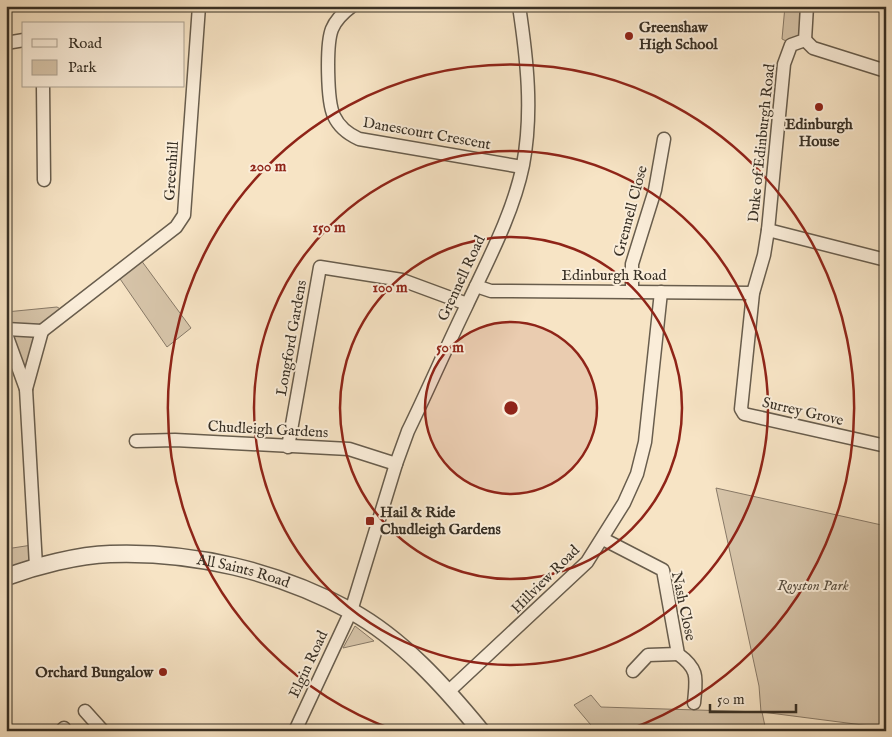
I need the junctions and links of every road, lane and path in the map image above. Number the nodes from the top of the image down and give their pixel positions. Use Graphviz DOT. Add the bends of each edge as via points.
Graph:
graph roads {
  1 [pos="199,6"];
  2 [pos="352,6"];
  3 [pos="518,6"];
  4 [pos="807,6"];
  5 [pos="22,40"];
  6 [pos="805,40"];
  7 [pos="6,42"];
  8 [pos="886,70"];
  9 [pos="43,88"];
  10 [pos="664,139"];
  11 [pos="522,167"];
  12 [pos="44,180"];
  13 [pos="768,230"];
  14 [pos="886,260"];
  15 [pos="476,286"];
  16 [pos="632,292"];
  17 [pos="661,292"];
  18 [pos="752,293"];
  19 [pos="467,304"];
  20 [pos="6,329"];
  21 [pos="42,331"];
  22 [pos="6,334"];
  23 [pos="26,389"];
  24 [pos="136,440"];
  25 [pos="886,446"];
  26 [pos="288,447"];
  27 [pos="396,464"];
  28 [pos="603,539"];
  29 [pos="36,566"];
  30 [pos="6,577"];
  31 [pos="351,611"];
  32 [pos="678,654"];
  33 [pos="632,671"];
  34 [pos="449,691"];
  35 [pos="694,703"];
  36 [pos="85,711"];
  37 [pos="103,731"];
  38 [pos="295,731"];
  39 [pos="481,731"];
  1 -- 21 [label="street, Greenhill" via="184,215 176,227"];
  2 -- 11 [label="street, Danescourt Crescent" via="337,20 330,42 328,97 340,126 359,139"];
  3 -- 11 [label="street, Grennell Road" via="527,63 528,97 528,128"];
  4 -- 6 [label="street"];
  5 -- 7 [label="street"];
  6 -- 8 [label="street" via="813,48"];
  6 -- 13 [label="street, Duke of Edinburgh Road" via="791,45 784,64"];
  9 -- 12 [label="street"];
  10 -- 16 [label="street, Grennell Close" via="655,190 632,264"];
  11 -- 15 [label="street, Grennell Road" via="502,226"];
  13 -- 14 [label="street"];
  13 -- 18 [label="street, Duke of Edinburgh Road"];
  15 -- 16 [label="street, Edinburgh Road" via="491,291"];
  15 -- 19 [label="street, Grennell Road"];
  16 -- 17 [label="street, Edinburgh Road"];
  17 -- 18 [label="street, Edinburgh Road"];
  17 -- 28 [label="street, Hillview Road" via="645,442 637,474"];
  18 -- 25 [label="street, Surrey Grove" via="741,409 744,414"];
  19 -- 26 [label="street, Longford Gardens" via="402,280 320,267"];
  19 -- 27 [label="street, Grennell Road"];
  20 -- 21 [label="street"];
  21 -- 23 [label="street"];
  22 -- 23 [label="street"];
  23 -- 29 [label="street"];
  24 -- 26 [label="street, Chudleigh Gardens"];
  26 -- 27 [label="street, Chudleigh Gardens" via="349,449"];
  27 -- 31 [label="street, Grennell Road"];
  28 -- 32 [label="street, Nash Close" via="663,570"];
  28 -- 34 [label="street, Hillview Road" via="569,580"];
  29 -- 30 [label="street, All Saints Road"];
  29 -- 31 [label="street, All Saints Road" via="108,554 198,560 262,573"];
  31 -- 34 [label="street, All Saints Road" via="405,651"];
  31 -- 38 [label="street, Elgin Road"];
  32 -- 33 [label="street, Nash Close" via="648,655"];
  32 -- 35 [label="street, Nash Close" via="690,663 696,675"];
  34 -- 39 [label="street, All Saints Road"];
  36 -- 37 [label="street"];
}
